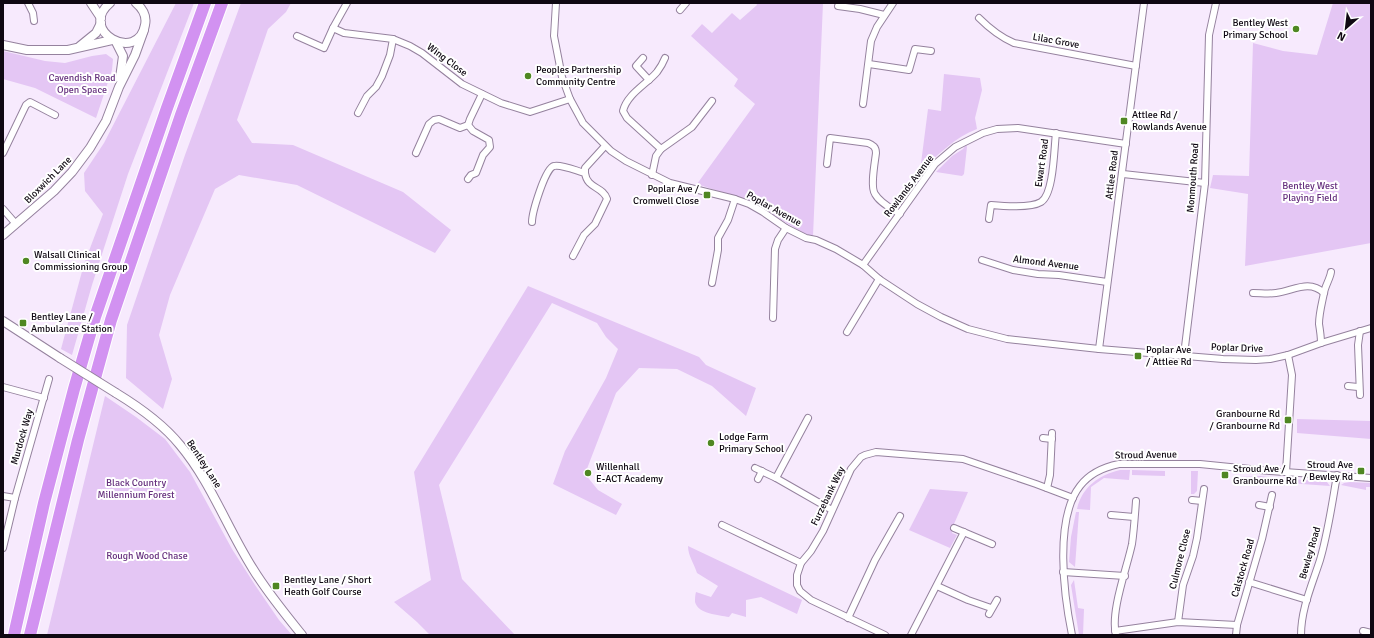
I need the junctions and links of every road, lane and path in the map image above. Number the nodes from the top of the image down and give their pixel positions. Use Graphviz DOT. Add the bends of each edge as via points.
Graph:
graph roads {
  1 [pos="28,3"];
  2 [pos="91,3"];
  3 [pos="109,3"];
  4 [pos="136,3"];
  5 [pos="145,3"];
  6 [pos="205,3"];
  7 [pos="222,3"];
  8 [pos="348,3"];
  9 [pos="556,3"];
  10 [pos="686,3"];
  11 [pos="893,3"];
  12 [pos="1144,3"];
  13 [pos="1214,4"];
  14 [pos="838,6"];
  15 [pos="680,10"];
  16 [pos="145,15"];
  17 [pos="884,15"];
  18 [pos="979,18"];
  19 [pos="34,21"];
  20 [pos="101,21"];
  21 [pos="333,28"];
  22 [pos="144,30"];
  23 [pos="297,36"];
  24 [pos="394,39"];
  25 [pos="114,41"];
  26 [pos="3,45"];
  27 [pos="78,48"];
  28 [pos="931,51"];
  29 [pos="643,58"];
  30 [pos="665,58"];
  31 [pos="868,64"];
  32 [pos="1136,66"];
  33 [pos="649,80"];
  34 [pos="119,87"];
  35 [pos="482,94"];
  36 [pos="570,99"];
  37 [pos="712,102"];
  38 [pos="863,104"];
  39 [pos="358,113"];
  40 [pos="55,114"];
  41 [pos="468,125"];
  42 [pos="1056,133"];
  43 [pos="1126,144"];
  44 [pos="605,146"];
  45 [pos="661,149"];
  46 [pos="416,153"];
  47 [pos="3,154"];
  48 [pos="827,164"];
  49 [pos="584,173"];
  50 [pos="652,174"];
  51 [pos="1123,174"];
  52 [pos="468,179"];
  53 [pos="1205,183"];
  54 [pos="735,199"];
  55 [pos="3,209"];
  56 [pos="900,214"];
  57 [pos="989,219"];
  58 [pos="532,222"];
  59 [pos="16,224"];
  60 [pos="786,228"];
  61 [pos="3,235"];
  62 [pos="573,256"];
  63 [pos="982,260"];
  64 [pos="863,265"];
  65 [pos="1331,272"];
  66 [pos="879,279"];
  67 [pos="1107,282"];
  68 [pos="712,283"];
  69 [pos="1253,293"];
  70 [pos="1324,293"];
  71 [pos="773,318"];
  72 [pos="3,321"];
  73 [pos="1371,328"];
  74 [pos="1360,331"];
  75 [pos="847,332"];
  76 [pos="1321,343"];
  77 [pos="1099,349"];
  78 [pos="1184,355"];
  79 [pos="1288,355"];
  80 [pos="49,379"];
  81 [pos="1348,386"];
  82 [pos="3,387"];
  83 [pos="1358,387"];
  84 [pos="1360,395"];
  85 [pos="44,398"];
  86 [pos="808,418"];
  87 [pos="792,432"];
  88 [pos="799,435"];
  89 [pos="1043,438"];
  90 [pos="1286,472"];
  91 [pos="1337,475"];
  92 [pos="776,478"];
  93 [pos="1371,478"];
  94 [pos="758,479"];
  95 [pos="1046,488"];
  96 [pos="1204,489"];
  97 [pos="1272,495"];
  98 [pos="3,496"];
  99 [pos="15,498"];
  100 [pos="1073,498"];
  101 [pos="1192,500"];
  102 [pos="1136,501"];
  103 [pos="1202,501"];
  104 [pos="1259,505"];
  105 [pos="1270,507"];
  106 [pos="832,510"];
  107 [pos="1110,515"];
  108 [pos="900,516"];
  109 [pos="1134,518"];
  110 [pos="722,526"];
  111 [pos="954,528"];
  112 [pos="964,532"];
  113 [pos="992,544"];
  114 [pos="3,548"];
  115 [pos="801,563"];
  116 [pos="1063,572"];
  117 [pos="1124,576"];
  118 [pos="1249,582"];
  119 [pos="937,586"];
  120 [pos="997,600"];
  121 [pos="1307,600"];
  122 [pos="848,618"];
  123 [pos="1178,622"];
  124 [pos="1237,625"];
  125 [pos="1363,631"];
  126 [pos="1115,633"];
  127 [pos="1371,633"];
  128 [pos="14,635"];
  129 [pos="30,635"];
  130 [pos="302,635"];
  131 [pos="885,635"];
  132 [pos="911,635"];
  133 [pos="1072,635"];
  134 [pos="1236,635"];
  135 [pos="1301,635"];
  1 -- 19 [label="street"];
  2 -- 20 [label="street"];
  3 -- 20 [label="street" via="103,11"];
  4 -- 16 [label="street"];
  5 -- 16 [label="street"];
  6 -- 128 [label="highway" via="93,324 44,503"];
  7 -- 129 [label="highway" via="181,115 112,320 76,447"];
  8 -- 21 [label="street"];
  9 -- 36 [label="street, Poplar Avenue" via="554,36 562,77"];
  10 -- 15 [label="street"];
  11 -- 17 [label="street"];
  12 -- 32 [label="street, Attlee Road"];
  13 -- 53 [label="street, Monmouth Road" via="1209,35"];
  14 -- 17 [label="street"];
  16 -- 22 [label="street, Bloxwich Lane"];
  17 -- 31 [label="street" via="871,41"];
  18 -- 32 [label="street, Lilac Grove" via="1002,38 1014,43"];
  20 -- 25 [label="street, Bloxwich Lane" via="106,35"];
  20 -- 27 [label="street" via="96,33"];
  21 -- 23 [label="street" via="324,48"];
  21 -- 24 [label="street, Wing Close" via="344,33"];
  22 -- 25 [label="street" via="132,41"];
  22 -- 34 [label="street, Bloxwich Lane"];
  24 -- 35 [label="street, Wing Close" via="422,53 462,84"];
  24 -- 39 [label="street" via="382,76"];
  25 -- 27 [label="street"];
  25 -- 34 [label="street, Bloxwich Lane" via="123,56"];
  26 -- 27 [label="street" via="43,51"];
  28 -- 31 [label="street" via="915,49 909,70"];
  29 -- 33 [label="street" via="636,66"];
  30 -- 33 [label="street"];
  31 -- 38 [label="street"];
  32 -- 43 [label="street, Attlee Road"];
  33 -- 45 [label="street" via="636,91 623,111 627,118"];
  34 -- 59 [label="street, Bloxwich Lane" via="106,121 83,159 54,191"];
  35 -- 36 [label="street, Wing Close" via="530,112"];
  35 -- 41 [label="street"];
  36 -- 44 [label="street, Poplar Avenue" via="583,123"];
  37 -- 45 [label="street" via="692,127"];
  40 -- 47 [label="street" via="30,102 26,105"];
  41 -- 46 [label="street" via="460,128 439,119 434,120 429,124"];
  41 -- 52 [label="street" via="489,140 490,147 483,155 476,174"];
  42 -- 43 [label="street, Rowlands Avenue"];
  42 -- 56 [label="street, Rowlands Avenue" via="1018,128 997,129 955,147 935,164"];
  42 -- 57 [label="street, Ewart Road" via="1050,187 1046,196 1041,202 1034,204 1010,207 991,205"];
  43 -- 51 [label="street, Attlee Road"];
  44 -- 49 [label="street" via="585,168"];
  44 -- 50 [label="street, Poplar Avenue" via="626,161"];
  45 -- 50 [label="street" via="656,156"];
  48 -- 56 [label="street" via="830,138 868,143 873,146 876,153 872,190 875,196"];
  49 -- 58 [label="street" via="561,166 552,167 542,184"];
  49 -- 62 [label="street" via="586,180 602,191 607,199"];
  50 -- 54 [label="street, Poplar Avenue" via="670,183"];
  51 -- 53 [label="street"];
  51 -- 67 [label="street, Attlee Road"];
  53 -- 78 [label="street, Monmouth Road"];
  54 -- 60 [label="street, Poplar Avenue" via="763,212"];
  54 -- 68 [label="street" via="718,238"];
  55 -- 59 [label="street"];
  56 -- 64 [label="street, Rowlands Avenue"];
  59 -- 61 [label="street, Bloxwich Lane"];
  60 -- 64 [label="street, Poplar Avenue" via="836,249"];
  60 -- 71 [label="street" via="775,249"];
  63 -- 67 [label="street, Almond Avenue" via="1013,270"];
  64 -- 66 [label="street, Poplar Avenue"];
  65 -- 70 [label="street"];
  66 -- 75 [label="street"];
  66 -- 77 [label="street, Poplar Avenue" via="940,317 968,329 1006,339"];
  67 -- 77 [label="street, Attlee Road"];
  69 -- 70 [label="street" via="1276,293 1308,286 1320,289"];
  70 -- 76 [label="street" via="1319,324"];
  72 -- 130 [label="street, Bentley Lane, bridge" via="116,393 157,422 174,438 200,472 252,568"];
  73 -- 74 [label="street, Poplar Drive"];
  74 -- 76 [label="street, Poplar Drive"];
  74 -- 83 [label="street"];
  76 -- 79 [label="street, Poplar Drive"];
  77 -- 78 [label="street, Poplar Drive"];
  78 -- 79 [label="street, Poplar Drive" via="1256,360"];
  79 -- 90 [label="street" via="1292,375"];
  80 -- 85 [label="street, Murdock Way"];
  81 -- 83 [label="street"];
  82 -- 85 [label="street"];
  83 -- 84 [label="street"];
  85 -- 99 [label="street, Murdock Way"];
  86 -- 88 [label="street"];
  87 -- 88 [label="street"];
  88 -- 92 [label="street"];
  89 -- 95 [label="street" via="1052,436 1050,474"];
  90 -- 91 [label="street, Stroud Avenue"];
  90 -- 100 [label="street, Stroud Avenue" via="1200,464 1119,464 1101,469 1088,478"];
  91 -- 93 [label="street, Stroud Avenue"];
  91 -- 121 [label="street, Bewley Road" via="1320,559"];
  92 -- 94 [label="street" via="758,469"];
  92 -- 106 [label="street"];
  95 -- 100 [label="street, Furzebank Way"];
  95 -- 106 [label="street, Furzebank Way" via="963,459 876,452 857,461"];
  96 -- 103 [label="street, Culmore Close"];
  97 -- 105 [label="street, Calstock Road"];
  98 -- 99 [label="street"];
  99 -- 114 [label="street, Murdock Way"];
  100 -- 116 [label="street, Stroud Avenue" via="1065,529"];
  101 -- 103 [label="street"];
  102 -- 109 [label="street"];
  103 -- 123 [label="street, Culmore Close" via="1193,556 1183,585"];
  104 -- 105 [label="street"];
  105 -- 118 [label="street, Calstock Road"];
  106 -- 115 [label="street, Furzebank Way" via="823,531"];
  107 -- 109 [label="street"];
  108 -- 122 [label="street" via="875,560"];
  109 -- 117 [label="street" via="1132,542"];
  110 -- 115 [label="street"];
  111 -- 112 [label="street"];
  112 -- 113 [label="street"];
  112 -- 119 [label="street"];
  115 -- 122 [label="street, Furzebank Way" via="797,575 800,592"];
  116 -- 117 [label="street"];
  116 -- 133 [label="street, Stroud Avenue"];
  117 -- 126 [label="street" via="1116,608"];
  118 -- 121 [label="street"];
  118 -- 124 [label="street, Calstock Road"];
  119 -- 120 [label="street" via="990,611"];
  119 -- 132 [label="street"];
  121 -- 135 [label="street, Bewley Road"];
  122 -- 131 [label="street, Furzebank Way"];
  123 -- 124 [label="street"];
  123 -- 126 [label="street"];
  124 -- 134 [label="street, Calstock Road"];
  125 -- 127 [label="street"];
}
